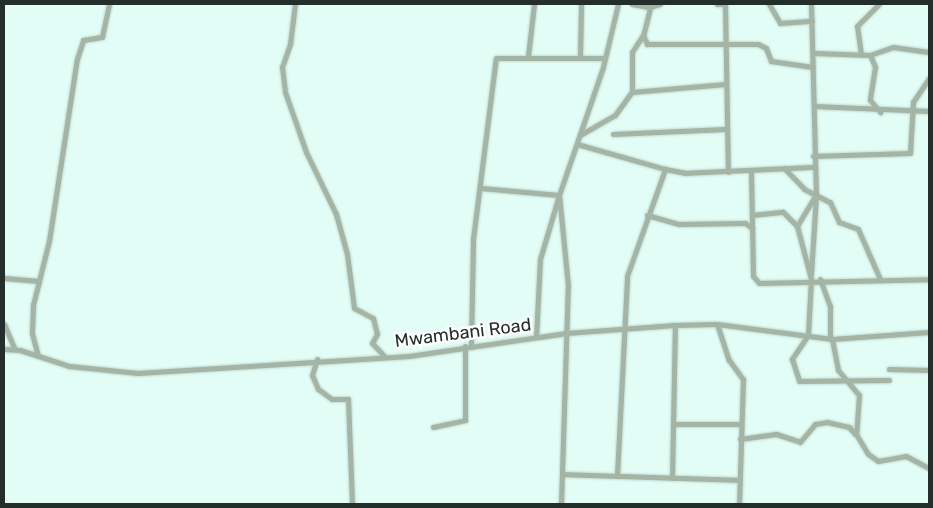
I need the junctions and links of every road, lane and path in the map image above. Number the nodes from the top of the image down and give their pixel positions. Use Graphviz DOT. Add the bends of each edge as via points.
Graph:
graph roads {
  1 [pos="109,4"];
  2 [pos="295,4"];
  3 [pos="534,4"];
  4 [pos="581,4"];
  5 [pos="618,4"];
  6 [pos="632,4"];
  7 [pos="660,4"];
  8 [pos="717,4"];
  9 [pos="725,4"];
  10 [pos="769,4"];
  11 [pos="810,4"];
  12 [pos="879,4"];
  13 [pos="650,6"];
  14 [pos="812,21"];
  15 [pos="644,35"];
  16 [pos="726,44"];
  17 [pos="929,52"];
  18 [pos="814,53"];
  19 [pos="861,54"];
  20 [pos="870,54"];
  21 [pos="528,56"];
  22 [pos="580,58"];
  23 [pos="605,58"];
  24 [pos="594,59"];
  25 [pos="603,67"];
  26 [pos="814,67"];
  27 [pos="929,78"];
  28 [pos="726,84"];
  29 [pos="632,92"];
  30 [pos="814,106"];
  31 [pos="823,110"];
  32 [pos="912,111"];
  33 [pos="929,111"];
  34 [pos="880,112"];
  35 [pos="813,115"];
  36 [pos="725,129"];
  37 [pos="613,134"];
  38 [pos="580,135"];
  39 [pos="577,144"];
  40 [pos="813,156"];
  41 [pos="814,167"];
  42 [pos="784,168"];
  43 [pos="665,169"];
  44 [pos="751,171"];
  45 [pos="728,172"];
  46 [pos="481,188"];
  47 [pos="559,195"];
  48 [pos="816,196"];
  49 [pos="752,214"];
  50 [pos="646,215"];
  51 [pos="797,226"];
  52 [pos="752,228"];
  53 [pos="4,278"];
  54 [pos="811,279"];
  55 [pos="820,279"];
  56 [pos="880,279"];
  57 [pos="929,279"];
  58 [pos="39,281"];
  59 [pos="4,324"];
  60 [pos="717,324"];
  61 [pos="675,325"];
  62 [pos="622,328"];
  63 [pos="929,332"];
  64 [pos="566,334"];
  65 [pos="808,335"];
  66 [pos="469,337"];
  67 [pos="536,337"];
  68 [pos="831,339"];
  69 [pos="471,345"];
  70 [pos="464,347"];
  71 [pos="14,348"];
  72 [pos="4,350"];
  73 [pos="38,356"];
  74 [pos="384,356"];
  75 [pos="317,358"];
  76 [pos="889,369"];
  77 [pos="929,370"];
  78 [pos="889,380"];
  79 [pos="852,383"];
  80 [pos="674,424"];
  81 [pos="741,424"];
  82 [pos="433,427"];
  83 [pos="856,434"];
  84 [pos="740,439"];
  85 [pos="929,468"];
  86 [pos="562,474"];
  87 [pos="617,476"];
  88 [pos="672,478"];
  89 [pos="740,480"];
  90 [pos="352,504"];
  91 [pos="561,504"];
  92 [pos="739,504"];
  1 -- 58 [label="street" via="102,36 82,41 77,59"];
  2 -- 74 [label="street" via="290,44 282,67 285,92 306,152 336,214 348,254 354,308 374,318 377,334 372,343"];
  3 -- 21 [label="street"];
  4 -- 22 [label="street"];
  5 -- 23 [label="street"];
  6 -- 13 [label="street"];
  7 -- 13 [label="street"];
  8 -- 9 [label="street"];
  9 -- 16 [label="street"];
  10 -- 14 [label="street" via="780,23"];
  11 -- 14 [label="street"];
  12 -- 19 [label="street" via="857,26"];
  13 -- 15 [label="street"];
  14 -- 18 [label="street"];
  15 -- 16 [label="street" via="647,44"];
  15 -- 29 [label="street" via="632,52"];
  16 -- 26 [label="street" via="758,44 766,48 772,61"];
  16 -- 28 [label="street"];
  17 -- 20 [label="street" via="893,48"];
  18 -- 19 [label="street"];
  18 -- 26 [label="street"];
  19 -- 20 [label="street"];
  20 -- 34 [label="street" via="875,67 870,100"];
  21 -- 22 [label="street"];
  21 -- 46 [label="street" via="506,55 494,61"];
  22 -- 24 [label="street"];
  23 -- 24 [label="street"];
  23 -- 25 [label="street"];
  24 -- 25 [label="street"];
  25 -- 38 [label="street"];
  26 -- 30 [label="street"];
  27 -- 32 [label="street" via="915,96"];
  28 -- 29 [label="street"];
  28 -- 36 [label="street"];
  29 -- 38 [label="street" via="615,115"];
  30 -- 31 [label="street"];
  30 -- 35 [label="street"];
  31 -- 34 [label="street"];
  31 -- 35 [label="street"];
  32 -- 33 [label="street"];
  32 -- 34 [label="street"];
  32 -- 40 [label="street" via="910,153"];
  35 -- 40 [label="street"];
  36 -- 37 [label="street"];
  36 -- 45 [label="street"];
  38 -- 39 [label="street"];
  39 -- 43 [label="street"];
  39 -- 47 [label="street"];
  40 -- 41 [label="street"];
  41 -- 42 [label="street"];
  41 -- 48 [label="street"];
  42 -- 44 [label="street"];
  42 -- 48 [label="street"];
  43 -- 45 [label="street"];
  43 -- 50 [label="street"];
  44 -- 45 [label="street"];
  44 -- 49 [label="street"];
  46 -- 47 [label="street"];
  46 -- 66 [label="street" via="473,239"];
  47 -- 64 [label="street" via="568,286"];
  47 -- 67 [label="street" via="540,259"];
  48 -- 51 [label="street"];
  48 -- 54 [label="street"];
  48 -- 56 [label="street" via="830,202 841,223 858,229"];
  49 -- 51 [label="street" via="783,212"];
  49 -- 52 [label="street"];
  50 -- 52 [label="street" via="679,224 745,223"];
  50 -- 62 [label="street" via="627,276"];
  51 -- 54 [label="street"];
  52 -- 54 [label="street" via="754,280 768,284"];
  53 -- 58 [label="street"];
  54 -- 55 [label="street"];
  54 -- 65 [label="street"];
  55 -- 56 [label="street"];
  55 -- 68 [label="street" via="830,306"];
  56 -- 57 [label="street"];
  58 -- 73 [label="street" via="32,324"];
  59 -- 71 [label="street"];
  60 -- 61 [label="street, Mwambani Road"];
  60 -- 65 [label="street, Mwambani Road"];
  60 -- 81 [label="street" via="729,360 742,375"];
  61 -- 62 [label="street, Mwambani Road"];
  61 -- 80 [label="street"];
  62 -- 64 [label="street, Mwambani Road"];
  62 -- 87 [label="street"];
  63 -- 68 [label="street, Mwambani Road"];
  64 -- 67 [label="street, Mwambani Road"];
  64 -- 86 [label="street"];
  65 -- 68 [label="street, Mwambani Road"];
  65 -- 79 [label="street" via="792,358 799,381"];
  66 -- 69 [label="street"];
  66 -- 70 [label="street"];
  67 -- 69 [label="street, Mwambani Road"];
  68 -- 79 [label="street" via="838,370"];
  69 -- 70 [label="street, Mwambani Road"];
  70 -- 74 [label="street, Mwambani Road"];
  70 -- 82 [label="street" via="466,420"];
  71 -- 72 [label="street, Mwambani Road"];
  71 -- 73 [label="street, Mwambani Road"];
  73 -- 75 [label="street, Mwambani Road" via="69,366 138,373"];
  74 -- 75 [label="street, Mwambani Road"];
  75 -- 90 [label="street" via="312,375 318,388 332,398 348,399"];
  76 -- 77 [label="street"];
  78 -- 79 [label="street"];
  79 -- 83 [label="street" via="860,398"];
  80 -- 81 [label="street"];
  80 -- 88 [label="street"];
  81 -- 84 [label="street"];
  83 -- 84 [label="street" via="849,427 827,422 815,424 800,442 776,434"];
  83 -- 85 [label="street" via="874,460 906,456"];
  84 -- 89 [label="street"];
  86 -- 87 [label="street"];
  86 -- 91 [label="street"];
  87 -- 88 [label="street"];
  88 -- 89 [label="street"];
  89 -- 92 [label="street"];
}
